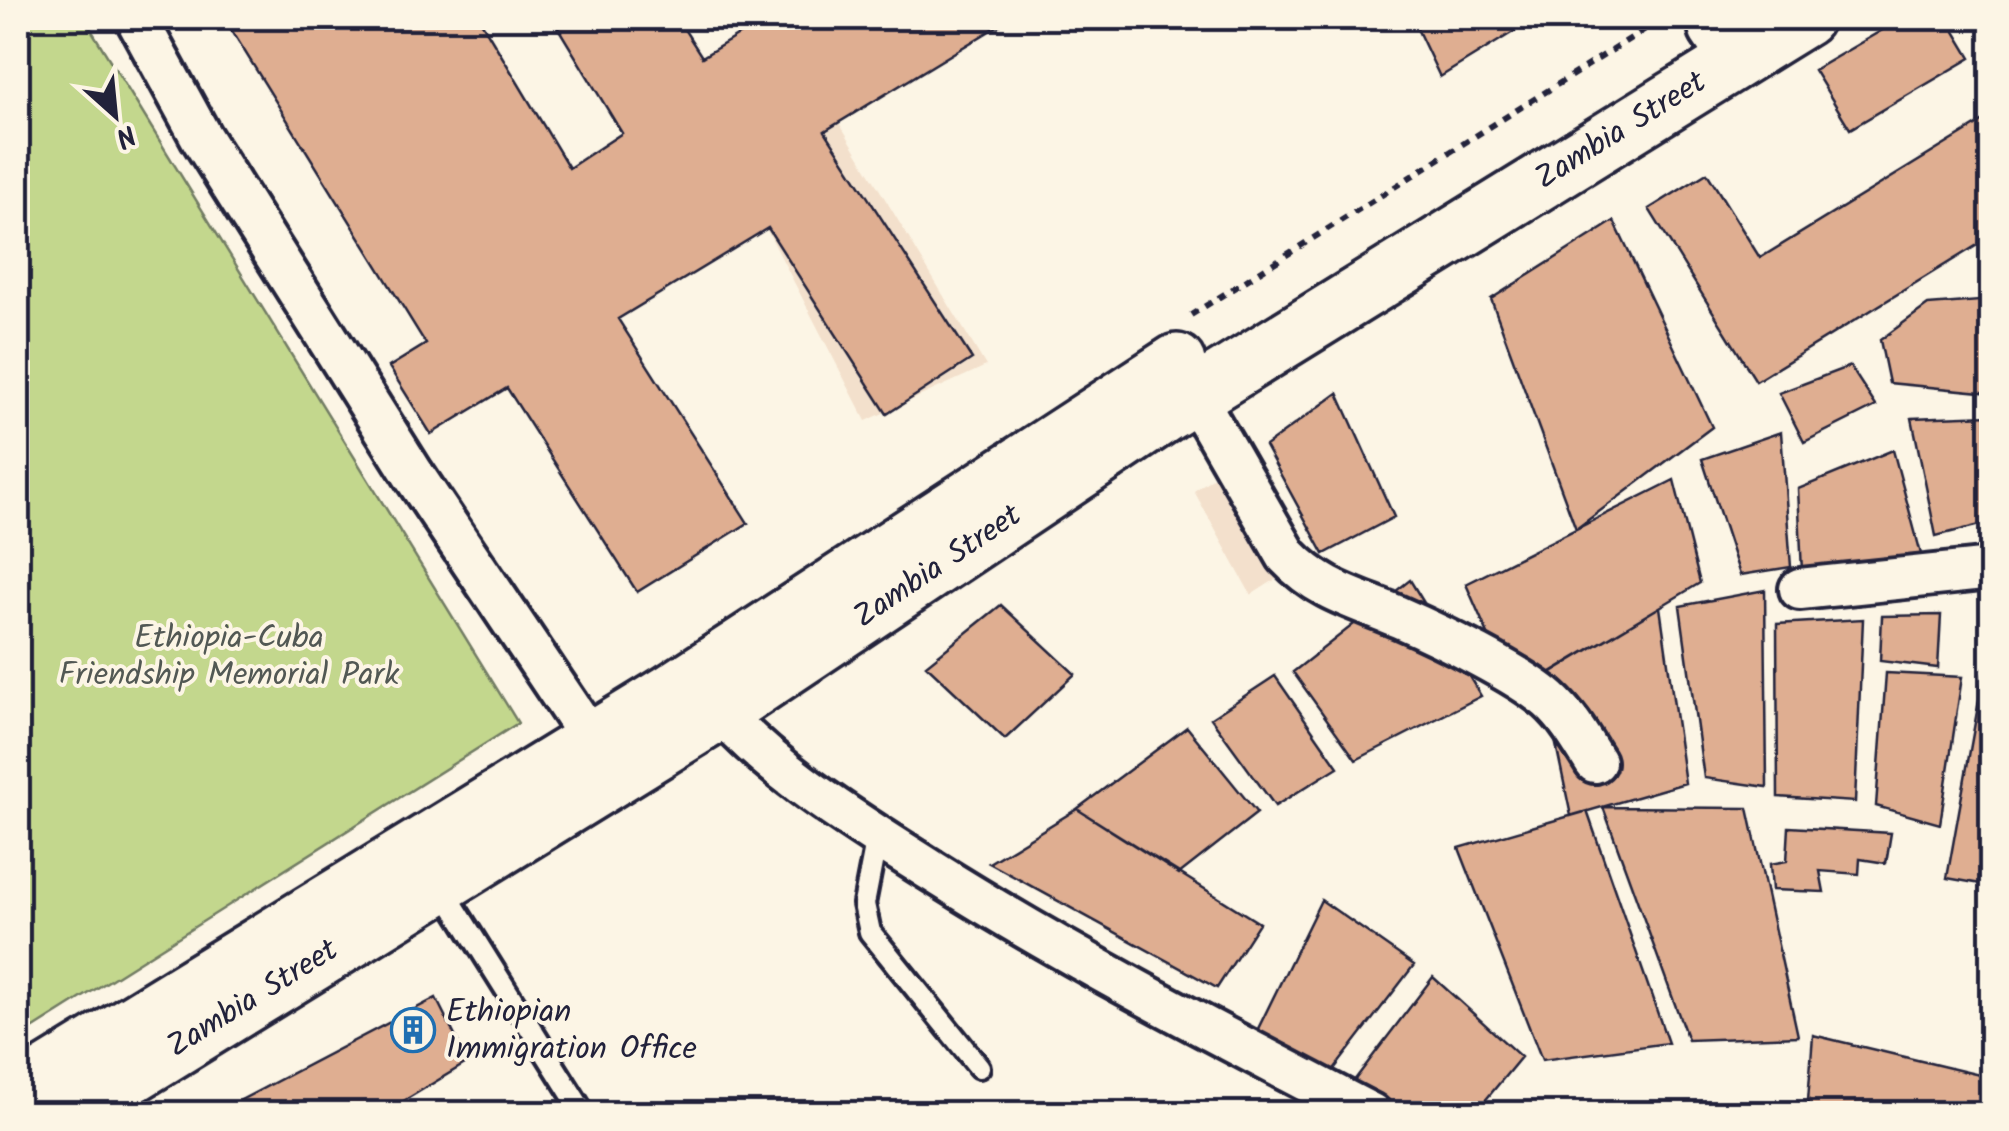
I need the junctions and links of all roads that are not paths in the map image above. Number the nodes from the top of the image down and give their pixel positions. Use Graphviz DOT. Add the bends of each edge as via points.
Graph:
graph roads {
  1 [pos="136,18"];
  2 [pos="1805,18"];
  3 [pos="1718,32"];
  4 [pos="1185,380"];
  5 [pos="1992,569"];
  6 [pos="1800,589"];
  7 [pos="706,695"];
  8 [pos="604,757"];
  9 [pos="1595,762"];
  10 [pos="878,837"];
  11 [pos="427,867"];
  12 [pos="979,1067"];
  13 [pos="43,1100"];
  14 [pos="584,1114"];
  15 [pos="1371,1114"];
  1 -- 8 [label="street" via="201,137 412,474"];
  2 -- 3 [label="main road, Zambia Street"];
  3 -- 4 [label="main road, Zambia Street"];
  4 -- 7 [label="main road, Zambia Street"];
  4 -- 9 [label="street" via="1302,572 1323,589 1400,618 1547,698"];
  5 -- 6 [label="street"];
  7 -- 8 [label="main road, Zambia Street"];
  7 -- 10 [label="street" via="754,747"];
  8 -- 11 [label="main road, Zambia Street"];
  10 -- 12 [label="lane" via="864,904 870,932"];
  10 -- 15 [label="street" via="982,904"];
  11 -- 13 [label="main road, Zambia Street"];
  11 -- 14 [label="lane"];
}
